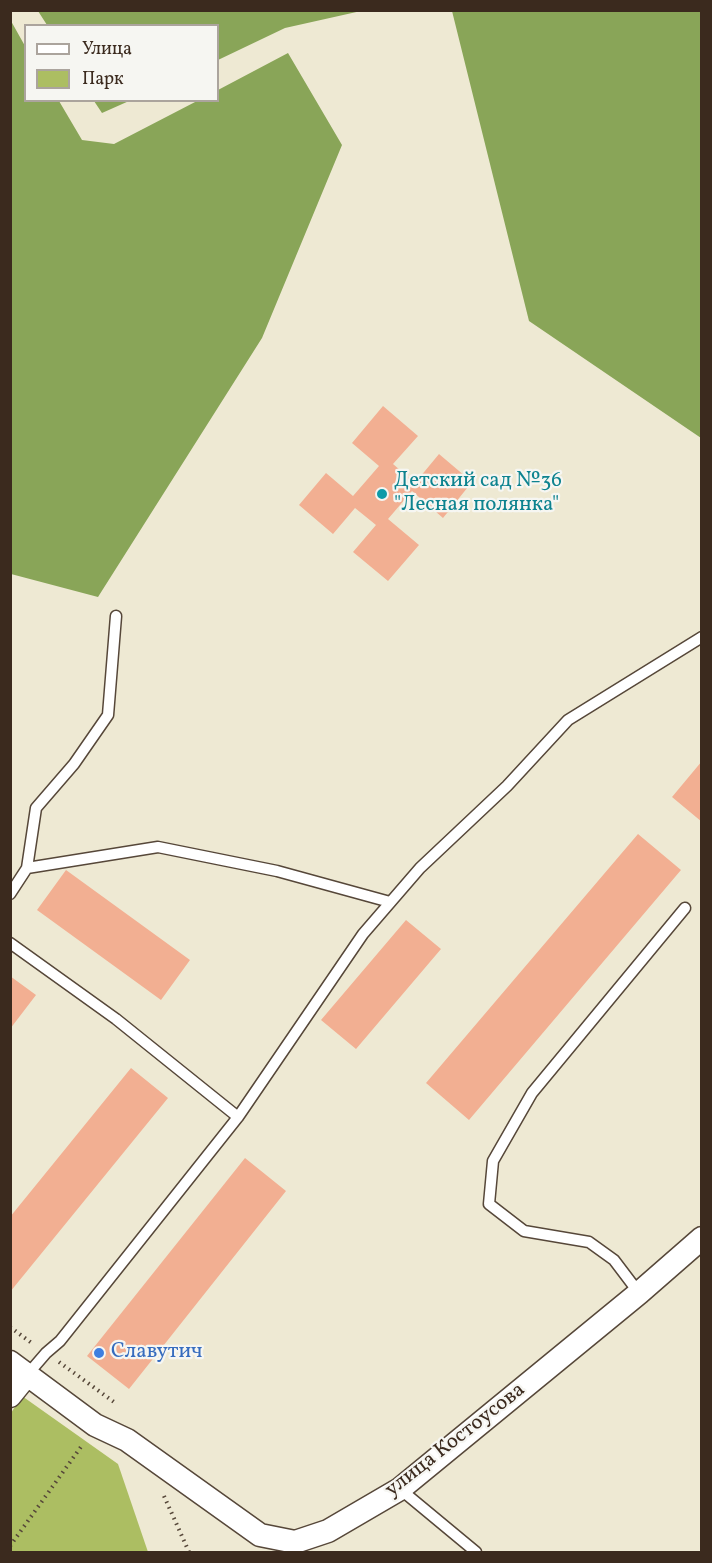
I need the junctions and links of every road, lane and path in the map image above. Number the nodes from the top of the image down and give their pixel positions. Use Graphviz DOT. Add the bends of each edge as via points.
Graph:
graph roads {
  1 [pos="116,616"];
  2 [pos="702,637"];
  3 [pos="27,868"];
  4 [pos="10,894"];
  5 [pos="390,902"];
  6 [pos="685,908"];
  7 [pos="10,943"];
  8 [pos="238,1116"];
  9 [pos="702,1238"];
  10 [pos="639,1293"];
  11 [pos="10,1327"];
  12 [pos="46,1353"];
  13 [pos="19,1368"];
  14 [pos="10,1396"];
  15 [pos="114,1402"];
  16 [pos="86,1441"];
  17 [pos="400,1489"];
  18 [pos="10,1546"];
  19 [pos="476,1552"];
  1 -- 3 [label="lane" via="108,715 74,764 36,808"];
  2 -- 5 [label="lane" via="568,720"];
  3 -- 4 [label="lane"];
  3 -- 5 [label="lane" via="158,847 276,871"];
  5 -- 8 [label="lane" via="363,934"];
  6 -- 10 [label="lane" via="532,1093 493,1161 489,1204 524,1231 589,1242 614,1260"];
  7 -- 8 [label="lane" via="116,1019"];
  8 -- 12 [label="lane" via="60,1341"];
  9 -- 10 [label="street, улица Костоусова"];
  10 -- 17 [label="street, улица Костоусова"];
  11 -- 12 [label="path"];
  12 -- 13 [label="lane"];
  12 -- 15 [label="path"];
  13 -- 14 [label="street"];
  13 -- 17 [label="street, улица Костоусова" via="95,1425 127,1440 260,1535 295,1542 328,1531"];
  16 -- 18 [label="path"];
  17 -- 19 [label="lane"];
}
